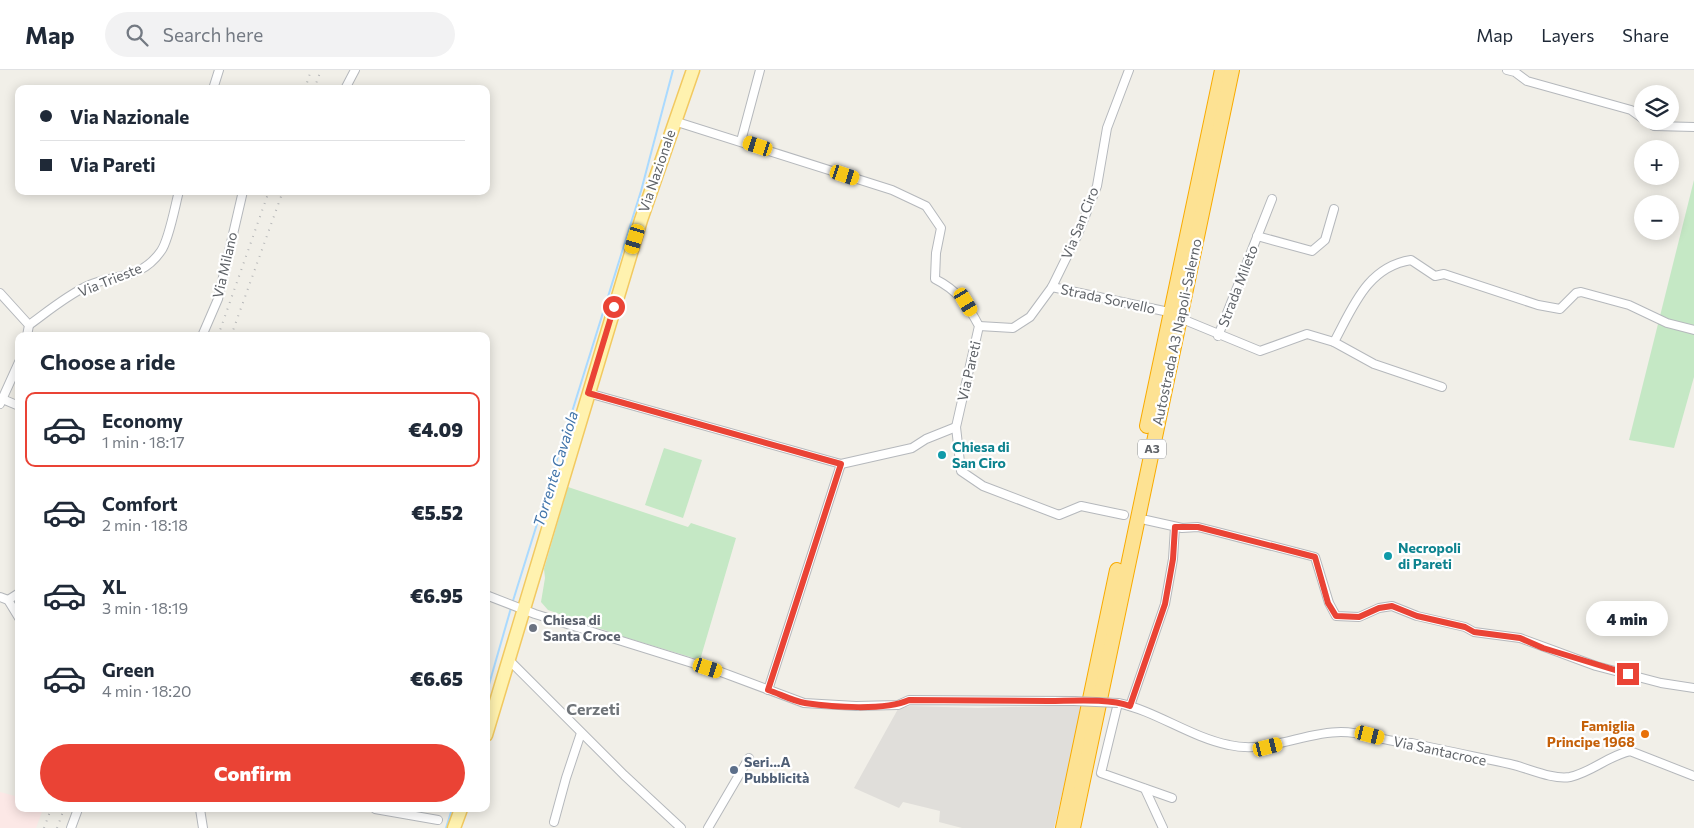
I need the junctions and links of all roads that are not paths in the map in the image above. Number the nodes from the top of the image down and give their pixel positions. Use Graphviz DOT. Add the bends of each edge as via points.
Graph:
graph roads {
  1 [pos="219,70"];
  2 [pos="355,70"];
  3 [pos="693,70"];
  4 [pos="760,70"];
  5 [pos="1129,70"];
  6 [pos="1222,70"];
  7 [pos="1232,70"];
  8 [pos="1507,70"];
  9 [pos="214,85"];
  10 [pos="347,85"];
  11 [pos="1634,112"];
  12 [pos="674,121"];
  13 [pos="1679,127"];
  14 [pos="1694,127"];
  15 [pos="741,141"];
  16 [pos="178,195"];
  17 [pos="242,195"];
  18 [pos="1272,199"];
  19 [pos="1334,209"];
  20 [pos="1258,236"];
  21 [pos="1052,287"];
  22 [pos="0,293"];
  23 [pos="1164,311"];
  24 [pos="1187,321"];
  25 [pos="29,325"];
  26 [pos="980,326"];
  27 [pos="1694,330"];
  28 [pos="28,332"];
  29 [pos="204,332"];
  30 [pos="1218,336"];
  31 [pos="1334,342"];
  32 [pos="15,371"];
  33 [pos="1442,387"];
  34 [pos="588,393"];
  35 [pos="1,401"];
  36 [pos="15,405"];
  37 [pos="956,427"];
  38 [pos="841,464"];
  39 [pos="1124,515"];
  40 [pos="1146,520"];
  41 [pos="1175,527"];
  42 [pos="490,596"];
  43 [pos="4,598"];
  44 [pos="521,611"];
  45 [pos="15,613"];
  46 [pos="509,660"];
  47 [pos="1694,688"];
  48 [pos="768,690"];
  49 [pos="1118,703"];
  50 [pos="1130,706"];
  51 [pos="490,722"];
  52 [pos="581,733"];
  53 [pos="749,758"];
  54 [pos="1694,776"];
  55 [pos="1145,789"];
  56 [pos="1172,798"];
  57 [pos="77,812"];
  58 [pos="200,812"];
  59 [pos="392,812"];
  60 [pos="460,812"];
  61 [pos="438,820"];
  62 [pos="554,822"];
  63 [pos="71,828"];
  64 [pos="203,828"];
  65 [pos="454,828"];
  66 [pos="681,828"];
  67 [pos="708,828"];
  68 [pos="1063,828"];
  69 [pos="1073,828"];
  70 [pos="1163,828"];
  1 -- 9 [label="street"];
  2 -- 10 [label="street"];
  3 -- 12 [label="main road, Via Nazionale"];
  4 -- 15 [label="street"];
  5 -- 21 [label="street, Via San Ciro" via="1107,128 1097,186"];
  6 -- 68 [label="highway, Autostrada A3 Napoli-Salerno / A3"];
  7 -- 69 [label="highway, Autostrada A3 Napoli-Salerno / A3"];
  8 -- 11 [label="street" via="1528,81"];
  12 -- 15 [label="street, Via Pareti"];
  12 -- 34 [label="main road, Via Nazionale"];
  13 -- 14 [label="street"];
  15 -- 26 [label="street, Via Pareti" via="892,190 926,206 941,228 935,279 966,302"];
  16 -- 25 [label="street, Via Trieste" via="162,249 149,264 129,276 85,287"];
  17 -- 29 [label="street, Via Milano" via="218,299"];
  18 -- 20 [label="street, Strada Mileto"];
  19 -- 20 [label="street, Strada Mileto" via="1325,240 1312,252"];
  20 -- 30 [label="street, Strada Mileto"];
  21 -- 23 [label="street, Strada Sorvello"];
  21 -- 26 [label="street, Via San Ciro" via="1030,317 1013,328"];
  22 -- 25 [label="street"];
  24 -- 30 [label="street"];
  25 -- 28 [label="street"];
  26 -- 37 [label="street, Via Pareti"];
  27 -- 31 [label="street" via="1667,323 1629,305 1581,292 1560,309 1538,305 1444,274 1435,276 1411,260 1394,263 1370,280"];
  30 -- 31 [label="street" via="1260,351 1307,334"];
  31 -- 33 [label="street" via="1374,364"];
  32 -- 35 [label="street"];
  34 -- 38 [label="street"];
  34 -- 44 [label="main road, Via Nazionale"];
  35 -- 36 [label="street"];
  37 -- 38 [label="street" via="912,448"];
  37 -- 39 [label="street, Via Pareti" via="961,471 983,486 1059,515 1081,506"];
  38 -- 48 [label="street"];
  40 -- 41 [label="street"];
  41 -- 47 [label="street" via="1198,527 1315,557 1328,603 1336,616 1359,617 1392,606 1474,632 1520,638 1596,666"];
  41 -- 50 [label="street" via="1165,604"];
  42 -- 44 [label="street, Via Santacroce"];
  43 -- 45 [label="street"];
  44 -- 46 [label="main road, Via Nazionale"];
  44 -- 48 [label="street, Via Santacroce" via="721,672"];
  46 -- 51 [label="main road, Via Nazionale"];
  46 -- 52 [label="street"];
  48 -- 49 [label="street, Via Santacroce, bridge" via="804,703 856,706 898,705 909,700"];
  49 -- 50 [label="street, Via Santacroce"];
  49 -- 55 [label="street" via="1101,773"];
  50 -- 54 [label="street, Via Santacroce" via="1210,740 1242,747 1268,747 1330,732 1358,732 1508,763 1558,777 1587,772 1630,751"];
  52 -- 62 [label="street"];
  52 -- 66 [label="street"];
  53 -- 67 [label="street"];
  55 -- 56 [label="street"];
  55 -- 70 [label="street"];
  57 -- 63 [label="street"];
  58 -- 64 [label="street"];
  59 -- 61 [label="street"];
  60 -- 65 [label="main road"];
}
